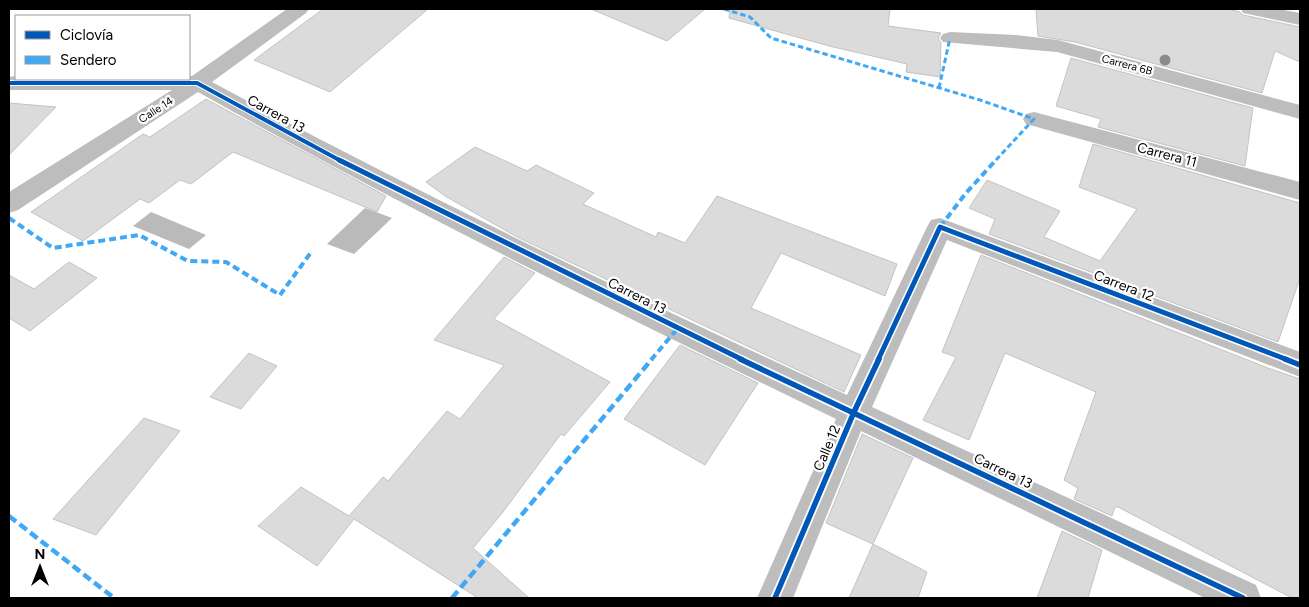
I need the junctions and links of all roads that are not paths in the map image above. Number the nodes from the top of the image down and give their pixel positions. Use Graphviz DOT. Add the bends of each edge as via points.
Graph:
graph roads {
  1 [pos="299,9"];
  2 [pos="1250,9"];
  3 [pos="1300,20"];
  4 [pos="950,38"];
  5 [pos="197,83"];
  6 [pos="9,84"];
  7 [pos="1300,112"];
  8 [pos="1034,119"];
  9 [pos="1300,191"];
  10 [pos="9,204"];
  11 [pos="940,227"];
  12 [pos="1300,365"];
  13 [pos="854,412"];
  14 [pos="775,598"];
  15 [pos="1243,598"];
  1 -- 5 [label="street, Calle 14"];
  2 -- 3 [label="street"];
  4 -- 7 [label="street, Carrera 6B" via="1058,46"];
  5 -- 6 [label="street, Carrera 13"];
  5 -- 10 [label="street, Calle 14"];
  5 -- 13 [label="street, Carrera 13" via="345,163 668,325"];
  8 -- 9 [label="street, Carrera 11"];
  11 -- 12 [label="street, Carrera 12"];
  11 -- 13 [label="street, Calle 12"];
  13 -- 14 [label="street, Calle 12"];
  13 -- 15 [label="street, Carrera 13"];
}
